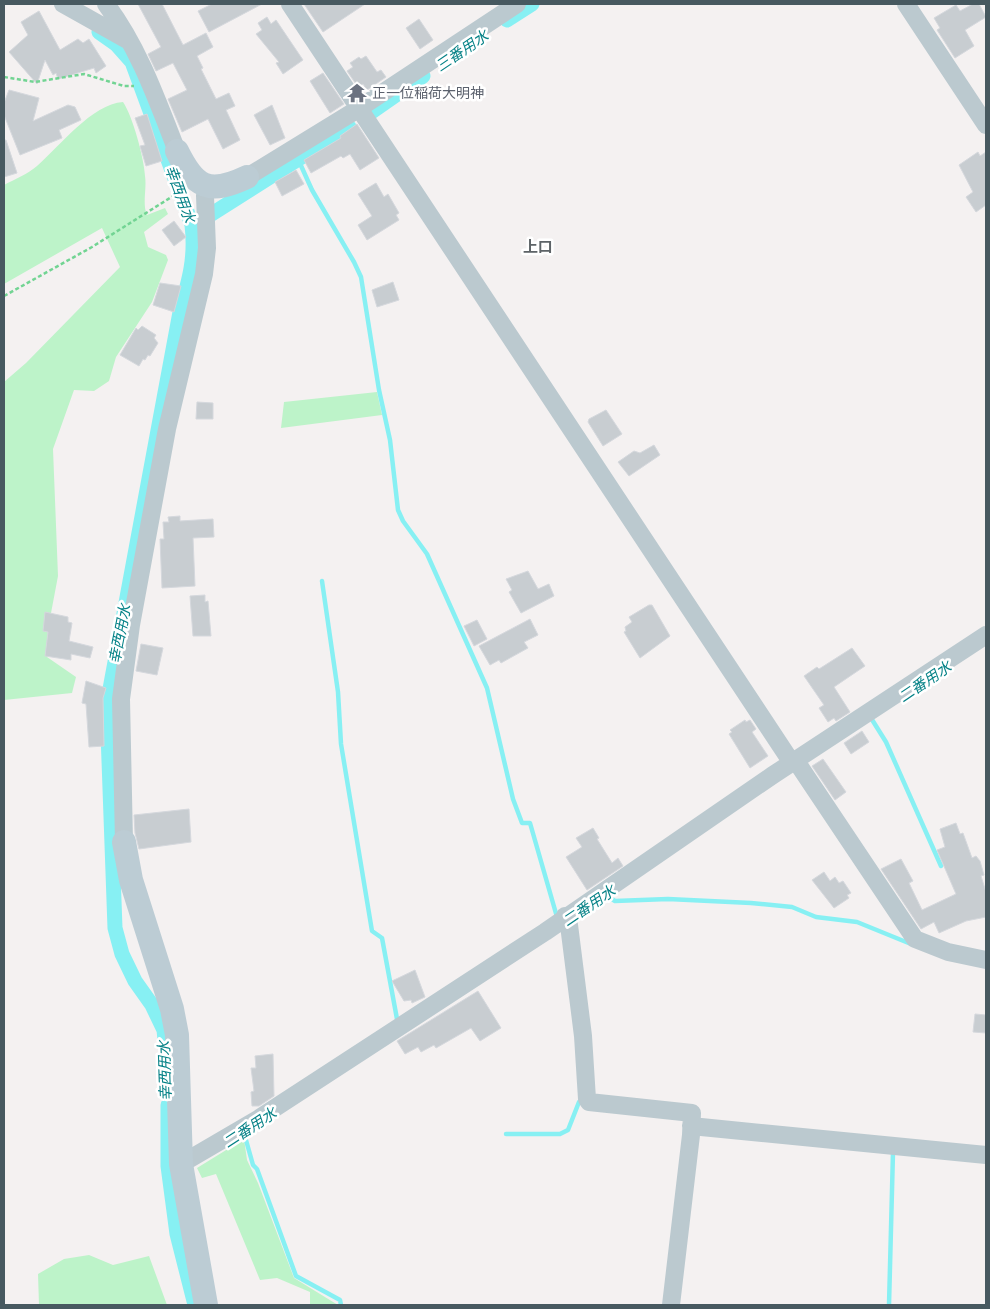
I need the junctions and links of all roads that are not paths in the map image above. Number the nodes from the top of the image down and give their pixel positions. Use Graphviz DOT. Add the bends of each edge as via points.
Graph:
graph roads {
  1 [pos="63,4"];
  2 [pos="106,4"];
  3 [pos="290,4"];
  4 [pos="517,4"];
  5 [pos="906,4"];
  6 [pos="131,43"];
  7 [pos="358,109"];
  8 [pos="986,125"];
  9 [pos="177,151"];
  10 [pos="247,177"];
  11 [pos="207,186"];
  12 [pos="986,635"];
  13 [pos="797,765"];
  14 [pos="124,842"];
  15 [pos="565,916"];
  16 [pos="986,960"];
  17 [pos="692,1126"];
  18 [pos="986,1155"];
  19 [pos="181,1164"];
  20 [pos="206,1305"];
  21 [pos="671,1305"];
  1 -- 6 [label="street"];
  2 -- 6 [label="street"];
  3 -- 7 [label="street"];
  4 -- 7 [label="street"];
  5 -- 8 [label="street"];
  6 -- 9 [label="street" via="150,80"];
  7 -- 10 [label="street"];
  7 -- 13 [label="street"];
  9 -- 11 [label="street" via="190,174"];
  10 -- 11 [label="street" via="224,187"];
  11 -- 14 [label="street" via="204,274 167,428 121,698"];
  12 -- 13 [label="street"];
  13 -- 15 [label="street"];
  13 -- 16 [label="street" via="915,939 948,952"];
  14 -- 19 [label="street" via="131,880 172,1009 177,1035"];
  15 -- 17 [label="street" via="579,1008 587,1099 589,1102 692,1113"];
  15 -- 19 [label="street" via="258,1119"];
  17 -- 18 [label="street"];
  17 -- 21 [label="street"];
  19 -- 20 [label="street"];
}
